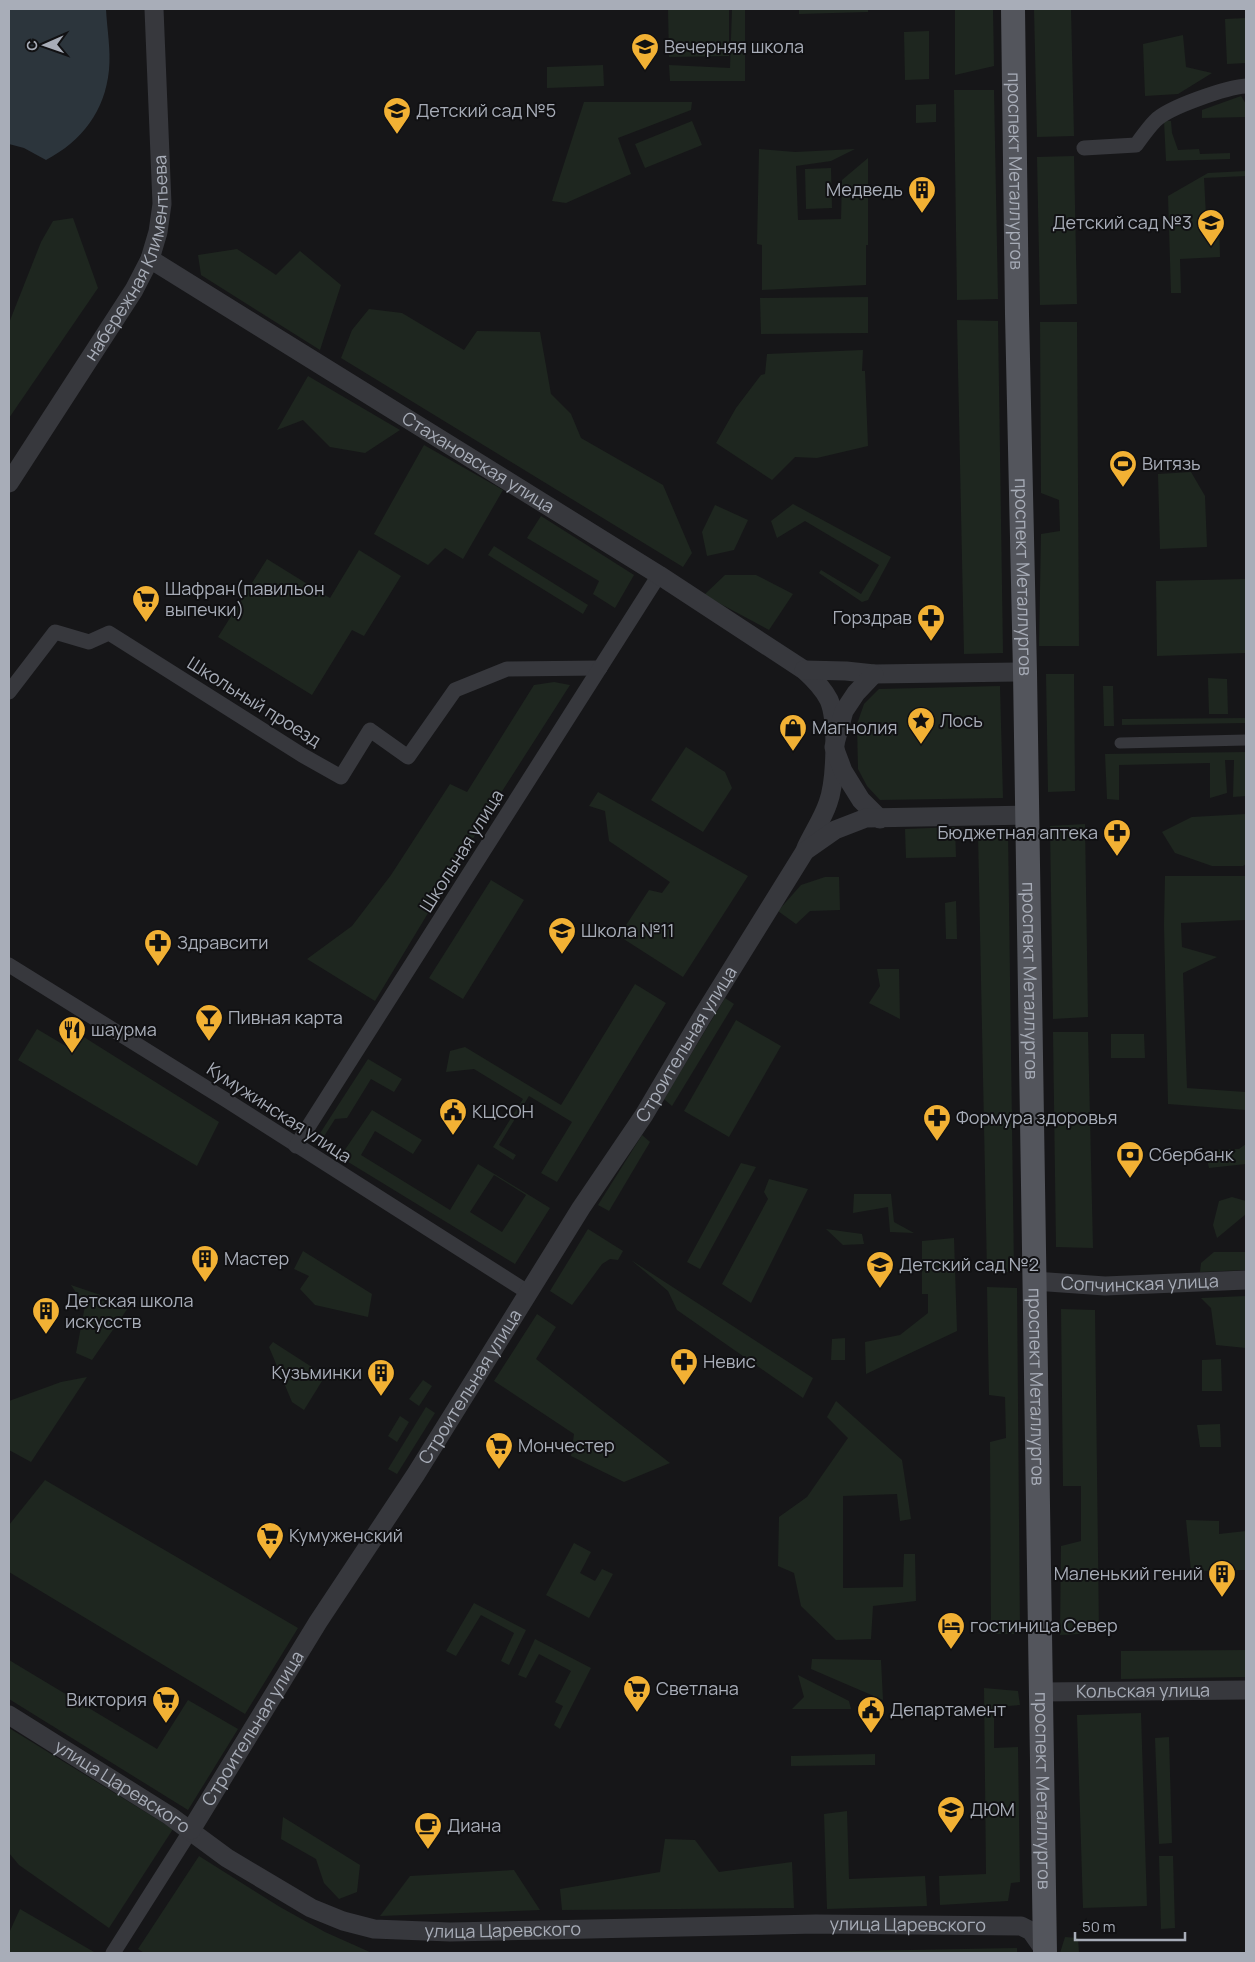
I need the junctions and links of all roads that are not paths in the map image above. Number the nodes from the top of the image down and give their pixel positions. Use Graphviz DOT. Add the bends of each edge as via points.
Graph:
graph roads {
  1 [pos="154,9"];
  2 [pos="1013,9"];
  3 [pos="1246,86"];
  4 [pos="1084,148"];
  5 [pos="150,259"];
  6 [pos="9,483"];
  7 [pos="659,575"];
  8 [pos="600,668"];
  9 [pos="804,670"];
  10 [pos="1025,672"];
  11 [pos="874,674"];
  12 [pos="9,692"];
  13 [pos="1246,740"];
  14 [pos="1120,743"];
  15 [pos="834,747"];
  16 [pos="1027,815"];
  17 [pos="880,818"];
  18 [pos="804,851"];
  19 [pos="9,965"];
  20 [pos="296,1146"];
  21 [pos="1246,1280"];
  22 [pos="1034,1282"];
  23 [pos="529,1293"];
  24 [pos="1246,1690"];
  25 [pos="1041,1692"];
  26 [pos="9,1715"];
  27 [pos="191,1830"];
  28 [pos="1044,1897"];
  29 [pos="1021,1926"];
  30 [pos="1044,1952"];
  31 [pos="113,1953"];
  1 -- 5 [label="street, набережная Климентьева" via="162,204"];
  2 -- 10 [label="main road, проспект Металлургов"];
  3 -- 4 [label="street" via="1234,87 1167,112 1156,120 1136,145"];
  5 -- 6 [label="street, набережная Климентьева" via="134,290"];
  5 -- 7 [label="street, Стахановская улица"];
  7 -- 8 [label="street, Школьная улица"];
  7 -- 9 [label="street, Стахановская улица"];
  8 -- 12 [label="street, Школьный проезд" via="507,669 455,690 408,757 370,730 341,777 109,633 89,642 55,632"];
  8 -- 20 [label="street, Школьная улица"];
  9 -- 11 [label="street"];
  9 -- 15 [label="street, Стахановская улица" via="829,700 833,712"];
  10 -- 11 [label="street"];
  10 -- 16 [label="main road, проспект Металлургов"];
  11 -- 15 [label="street" via="844,711"];
  13 -- 14 [label="street"];
  15 -- 17 [label="street" via="861,800"];
  15 -- 18 [label="street" via="834,782 828,803"];
  16 -- 17 [label="street, Строительная улица"];
  16 -- 22 [label="main road, проспект Металлургов"];
  17 -- 18 [label="street, Строительная улица" via="866,818 835,830"];
  18 -- 23 [label="street, Строительная улица" via="644,1115"];
  19 -- 20 [label="street, Кумужинская улица"];
  20 -- 23 [label="street, Кумужинская улица"];
  21 -- 22 [label="street, Сопчинская улица" via="1105,1286"];
  22 -- 25 [label="main road, проспект Металлургов"];
  23 -- 27 [label="street, Строительная улица" via="416,1474 318,1622"];
  24 -- 25 [label="street, Кольская улица"];
  25 -- 28 [label="main road, проспект Металлургов"];
  26 -- 27 [label="street, улица Царевского"];
  27 -- 29 [label="street, улица Царевского" via="227,1858 311,1908 374,1929 450,1932 816,1924"];
  27 -- 31 [label="street, Строительная улица"];
  28 -- 29 [label="street" via="1031,1921"];
  28 -- 30 [label="main road, проспект Металлургов"];
  29 -- 30 [label="street" via="1031,1931"];
}
